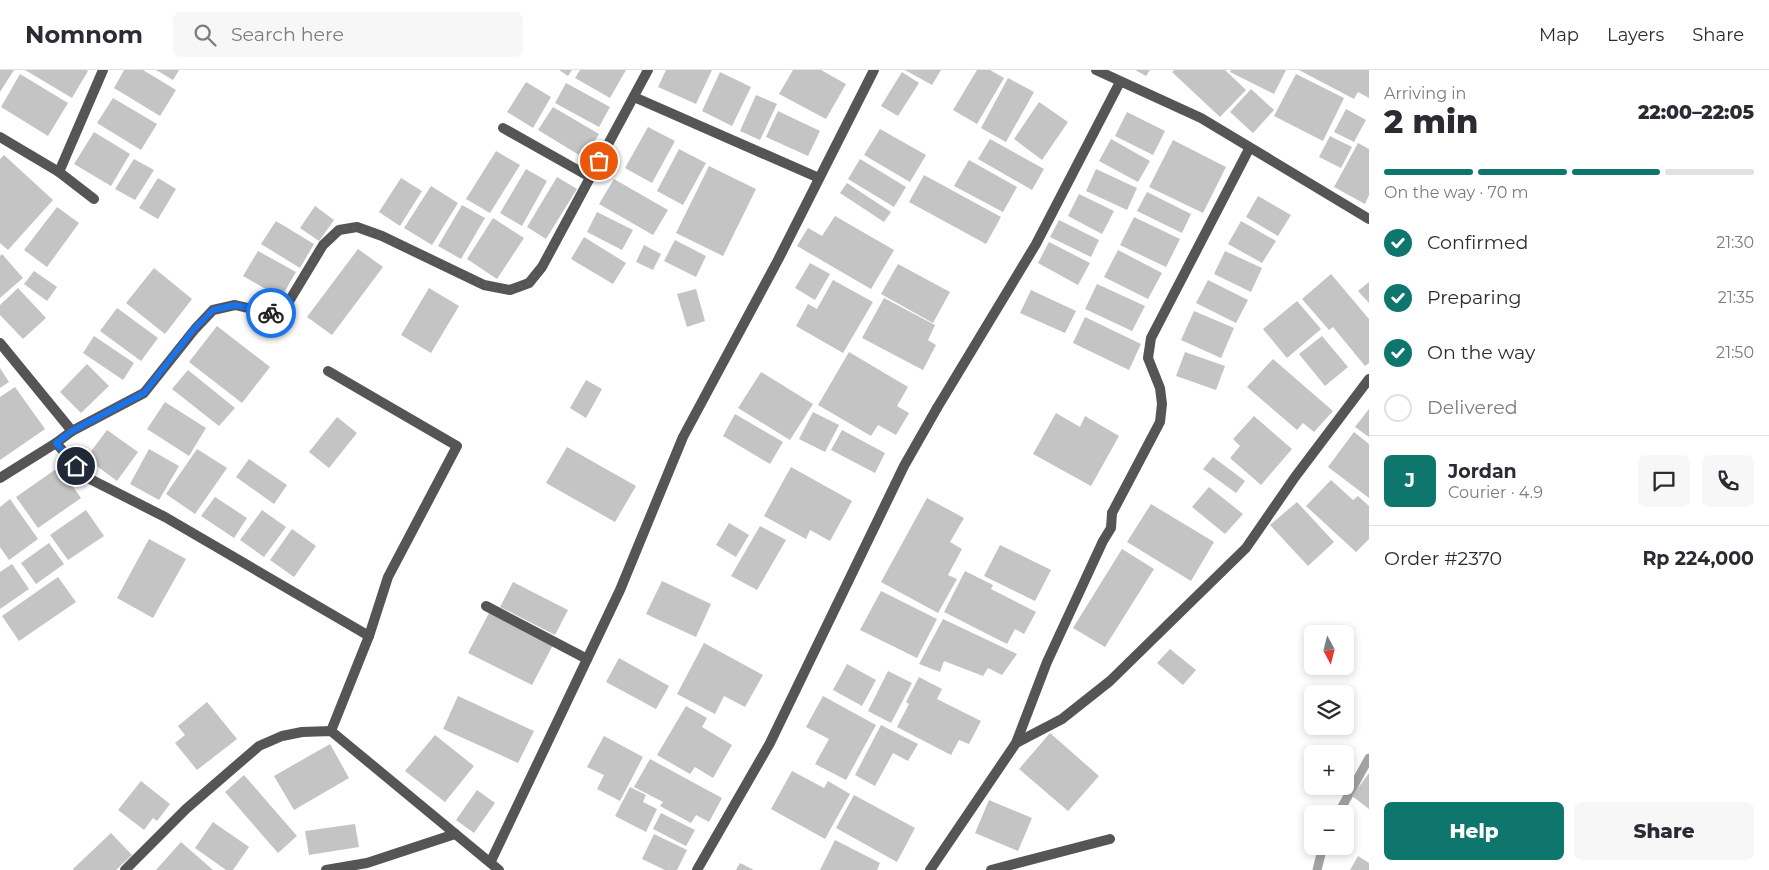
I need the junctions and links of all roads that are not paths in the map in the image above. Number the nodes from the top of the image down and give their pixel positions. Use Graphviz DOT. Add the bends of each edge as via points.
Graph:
graph roads {
  1 [pos="103,70"];
  2 [pos="648,70"];
  3 [pos="874,70"];
  4 [pos="1096,70"];
  5 [pos="1120,82"];
  6 [pos="634,97"];
  7 [pos="503,128"];
  8 [pos="0,137"];
  9 [pos="1249,149"];
  10 [pos="58,172"];
  11 [pos="590,177"];
  12 [pos="820,178"];
  13 [pos="94,199"];
  14 [pos="1369,219"];
  15 [pos="0,343"];
  16 [pos="328,370"];
  17 [pos="1369,379"];
  18 [pos="72,431"];
  19 [pos="56,443"];
  20 [pos="0,478"];
  21 [pos="486,606"];
  22 [pos="369,636"];
  23 [pos="587,658"];
  24 [pos="332,732"];
  25 [pos="1016,743"];
  26 [pos="455,834"];
  27 [pos="1110,839"];
  28 [pos="491,861"];
  29 [pos="125,870"];
  30 [pos="326,870"];
  31 [pos="499,870"];
  32 [pos="697,870"];
  33 [pos="930,870"];
  34 [pos="991,870"];
  1 -- 10 [label="street"];
  2 -- 6 [label="street"];
  3 -- 12 [label="street"];
  4 -- 5 [label="street"];
  5 -- 9 [label="street" via="1201,118"];
  5 -- 32 [label="street" via="1036,244 904,466 770,743"];
  6 -- 11 [label="street"];
  6 -- 12 [label="street"];
  7 -- 11 [label="street"];
  8 -- 10 [label="street"];
  9 -- 14 [label="street"];
  9 -- 25 [label="street" via="1151,338 1148,358 1160,388 1160,422 1112,513 1111,528 1048,662"];
  10 -- 13 [label="street"];
  11 -- 18 [label="street" via="542,267 529,283 510,290 484,284 358,227 339,230 323,245 285,308 273,314 235,305 213,310 144,393"];
  12 -- 23 [label="street" via="682,437 620,590"];
  15 -- 18 [label="street"];
  16 -- 22 [label="street" via="457,446 388,577"];
  17 -- 25 [label="street" via="1246,548 1110,681 1062,719"];
  18 -- 19 [label="street"];
  19 -- 20 [label="street"];
  19 -- 22 [label="street" via="86,477 165,517"];
  21 -- 23 [label="street"];
  22 -- 24 [label="street"];
  23 -- 28 [label="street"];
  24 -- 26 [label="street"];
  24 -- 29 [label="street" via="295,733 259,746 186,809"];
  25 -- 33 [label="street"];
  26 -- 28 [label="street"];
  26 -- 30 [label="street" via="367,863"];
  27 -- 34 [label="street"];
  28 -- 31 [label="street"];
}
